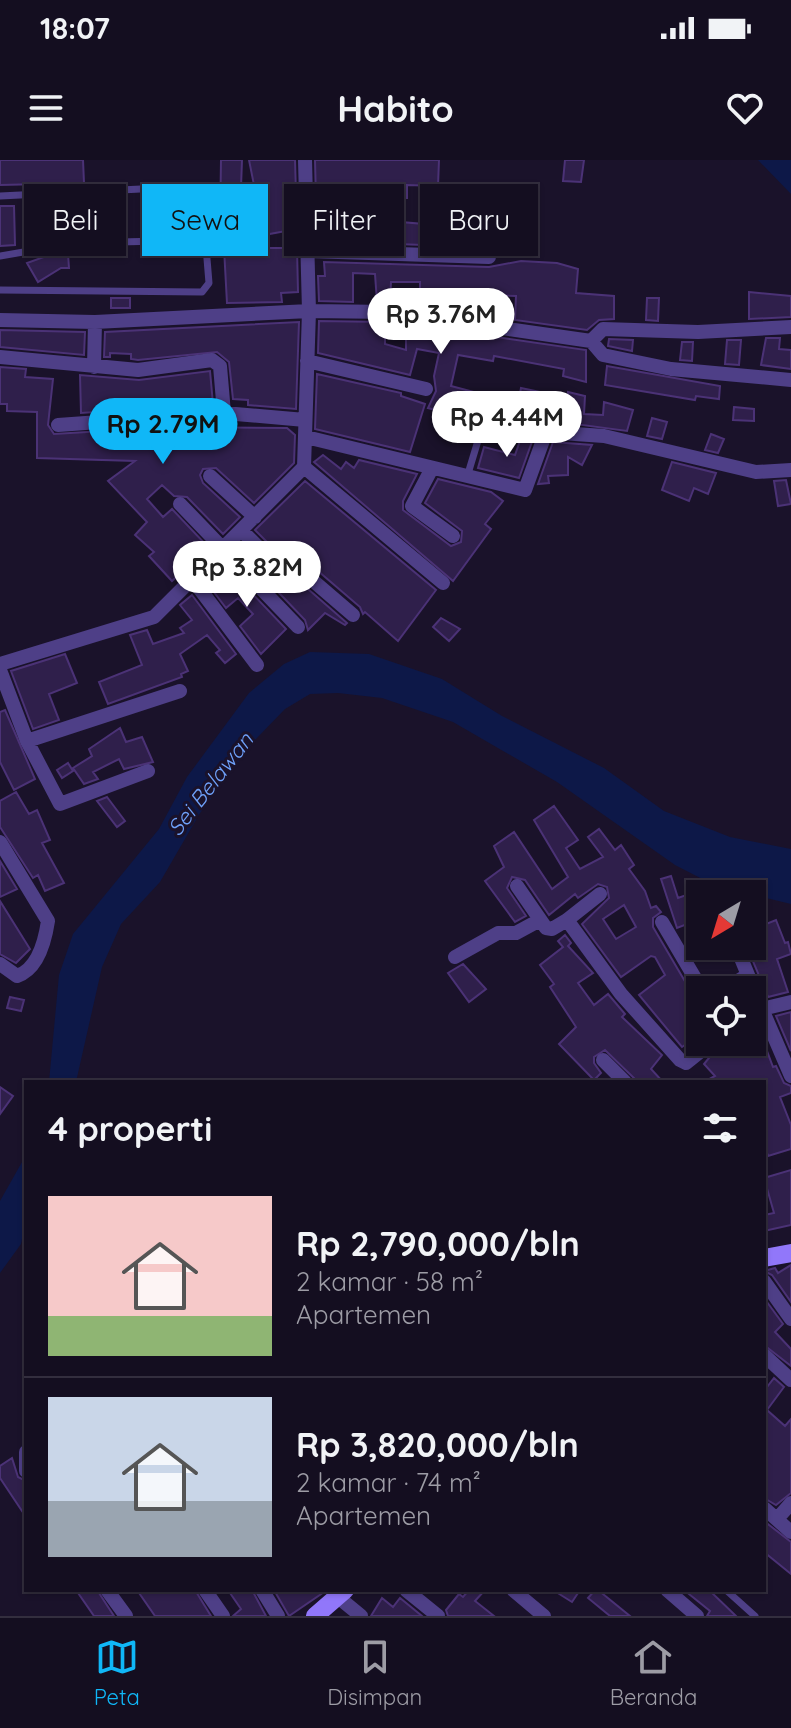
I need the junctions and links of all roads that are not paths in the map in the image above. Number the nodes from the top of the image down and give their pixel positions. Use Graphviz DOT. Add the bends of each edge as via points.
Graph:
graph roads {
  1 [pos="305,160"];
  2 [pos="306,184"];
  3 [pos="142,189"];
  4 [pos="0,196"];
  5 [pos="142,241"];
  6 [pos="404,254"];
  7 [pos="0,256"];
  8 [pos="206,256"];
  9 [pos="308,256"];
  10 [pos="489,257"];
  11 [pos="0,290"];
  12 [pos="309,311"];
  13 [pos="0,320"];
  14 [pos="95,322"];
  15 [pos="791,327"];
  16 [pos="591,341"];
  17 [pos="0,357"];
  18 [pos="307,361"];
  19 [pos="94,367"];
  20 [pos="791,380"];
  21 [pos="426,389"];
  22 [pos="556,400"];
  23 [pos="224,413"];
  24 [pos="305,420"];
  25 [pos="483,424"];
  26 [pos="58,425"];
  27 [pos="546,432"];
  28 [pos="306,437"];
  29 [pos="304,467"];
  30 [pos="431,470"];
  31 [pos="791,470"];
  32 [pos="210,476"];
  33 [pos="467,477"];
  34 [pos="180,504"];
  35 [pos="255,517"];
  36 [pos="241,530"];
  37 [pos="453,536"];
  38 [pos="224,549"];
  39 [pos="193,580"];
  40 [pos="443,583"];
  41 [pos="353,615"];
  42 [pos="298,627"];
  43 [pos="0,664"];
  44 [pos="257,665"];
  45 [pos="0,670"];
  46 [pos="180,691"];
  47 [pos="27,741"];
  48 [pos="148,771"];
  49 [pos="0,842"];
  50 [pos="517,886"];
  51 [pos="600,894"];
  52 [pos="540,920"];
  53 [pos="567,920"];
  54 [pos="662,922"];
  55 [pos="455,957"];
  56 [pos="741,960"];
  57 [pos="0,964"];
  58 [pos="694,976"];
  59 [pos="746,976"];
  60 [pos="791,1002"];
  61 [pos="766,1008"];
  62 [pos="766,1018"];
  63 [pos="695,1056"];
  64 [pos="603,1060"];
  65 [pos="791,1076"];
  66 [pos="623,1080"];
  67 [pos="791,1253"];
  68 [pos="766,1254"];
  69 [pos="766,1284"];
  70 [pos="791,1319"];
  71 [pos="766,1357"];
  72 [pos="791,1380"];
  73 [pos="791,1503"];
  74 [pos="766,1510"];
  75 [pos="777,1519"];
  76 [pos="791,1532"];
  77 [pos="108,1592"];
  78 [pos="206,1592"];
  79 [pos="263,1592"];
  80 [pos="408,1592"];
  81 [pos="515,1592"];
  82 [pos="669,1592"];
  83 [pos="728,1592"];
  84 [pos="342,1593"];
  85 [pos="321,1614"];
  86 [pos="126,1616"];
  87 [pos="223,1616"];
  88 [pos="278,1616"];
  89 [pos="361,1616"];
  90 [pos="438,1616"];
  91 [pos="544,1616"];
  92 [pos="697,1616"];
  93 [pos="755,1616"];
  1 -- 2 [label="street"];
  3 -- 4 [label="lane"];
  5 -- 7 [label="lane" via="76,243"];
  6 -- 10 [label="street"];
  8 -- 11 [label="lane" via="209,283 202,292"];
  9 -- 12 [label="street"];
  12 -- 14 [label="street"];
  12 -- 16 [label="street" via="391,312"];
  12 -- 18 [label="street"];
  13 -- 14 [label="street"];
  14 -- 19 [label="street"];
  15 -- 16 [label="street" via="698,332 603,329"];
  16 -- 20 [label="street" via="603,355 671,369"];
  17 -- 19 [label="street"];
  18 -- 21 [label="street"];
  18 -- 24 [label="street"];
  19 -- 23 [label="street" via="138,370 212,360 220,366"];
  22 -- 27 [label="street"];
  23 -- 24 [label="street"];
  23 -- 26 [label="street"];
  24 -- 28 [label="street"];
  25 -- 33 [label="lane"];
  27 -- 31 [label="street" via="604,436 756,472"];
  27 -- 33 [label="street" via="527,490"];
  28 -- 29 [label="street"];
  28 -- 30 [label="street"];
  29 -- 35 [label="street"];
  29 -- 40 [label="street"];
  30 -- 33 [label="street"];
  30 -- 37 [label="street" via="412,506"];
  32 -- 35 [label="street"];
  34 -- 38 [label="street"];
  35 -- 36 [label="street"];
  36 -- 38 [label="street"];
  36 -- 41 [label="street" via="291,580 311,579"];
  38 -- 39 [label="street"];
  38 -- 42 [label="street"];
  39 -- 43 [label="street" via="154,617"];
  39 -- 44 [label="street"];
  45 -- 47 [label="street"];
  46 -- 47 [label="street"];
  47 -- 48 [label="street" via="60,804"];
  49 -- 57 [label="street" via="48,921 28,970 17,976"];
  50 -- 52 [label="street"];
  51 -- 53 [label="street"];
  52 -- 53 [label="street" via="549,930"];
  52 -- 55 [label="street" via="516,933 498,933"];
  53 -- 63 [label="street" via="601,969 680,1060 686,1063"];
  54 -- 58 [label="street"];
  56 -- 59 [label="street"];
  60 -- 61 [label="street"];
  62 -- 65 [label="street"];
  64 -- 66 [label="street"];
  67 -- 68 [label="street"];
  69 -- 70 [label="street"];
  71 -- 72 [label="street"];
  73 -- 75 [label="street"];
  74 -- 75 [label="street"];
  75 -- 76 [label="street"];
  77 -- 86 [label="street"];
  78 -- 87 [label="street"];
  79 -- 88 [label="street"];
  80 -- 90 [label="street"];
  81 -- 91 [label="street"];
  82 -- 92 [label="street"];
  83 -- 93 [label="lane"];
  84 -- 85 [label="street"];
  84 -- 89 [label="street"];
}
